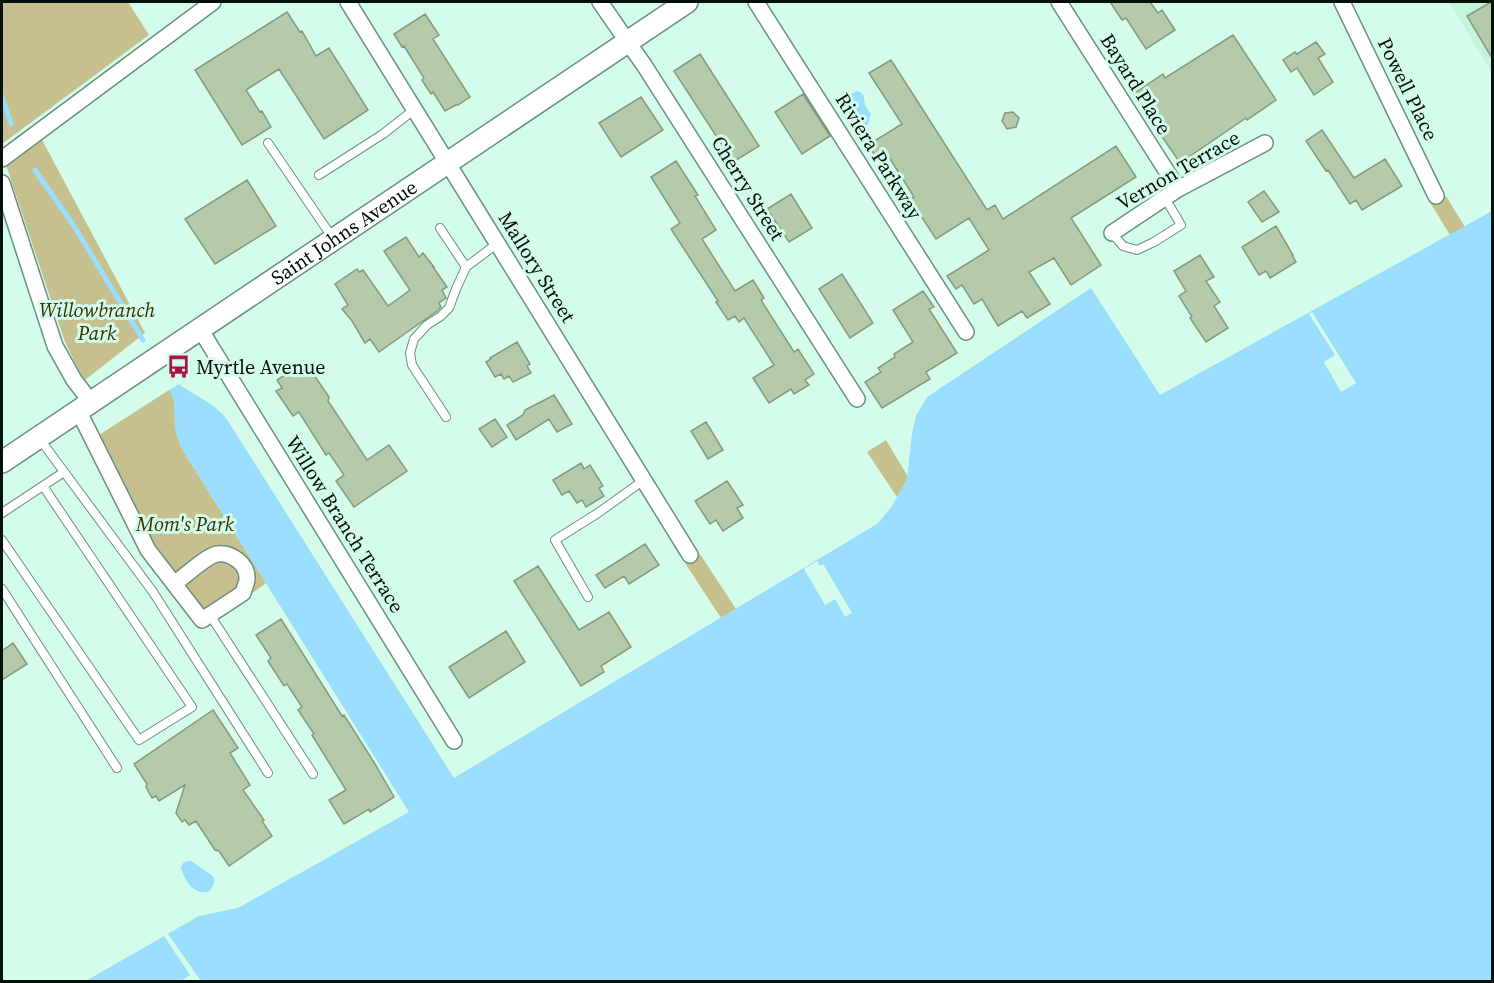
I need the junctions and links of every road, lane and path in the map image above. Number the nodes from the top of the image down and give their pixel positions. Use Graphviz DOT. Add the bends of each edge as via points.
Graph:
graph roads {
  1 [pos="213,2"];
  2 [pos="348,2"];
  3 [pos="600,2"];
  4 [pos="687,2"];
  5 [pos="756,2"];
  6 [pos="1059,2"];
  7 [pos="1342,2"];
  8 [pos="627,41"];
  9 [pos="415,109"];
  10 [pos="268,143"];
  11 [pos="1265,143"];
  12 [pos="2,159"];
  13 [pos="448,161"];
  14 [pos="318,175"];
  15 [pos="2,183"];
  16 [pos="1172,194"];
  17 [pos="1436,196"];
  18 [pos="440,228"];
  19 [pos="1112,233"];
  20 [pos="333,238"];
  21 [pos="498,243"];
  22 [pos="466,267"];
  23 [pos="200,329"];
  24 [pos="966,332"];
  25 [pos="857,399"];
  26 [pos="85,406"];
  27 [pos="446,417"];
  28 [pos="38,437"];
  29 [pos="2,462"];
  30 [pos="64,472"];
  31 [pos="644,480"];
  32 [pos="43,486"];
  33 [pos="2,513"];
  34 [pos="2,540"];
  35 [pos="690,555"];
  36 [pos="174,584"];
  37 [pos="2,589"];
  38 [pos="588,597"];
  39 [pos="210,615"];
  40 [pos="454,741"];
  41 [pos="117,768"];
  42 [pos="268,773"];
  43 [pos="313,774"];
  1 -- 12 [label="street"];
  2 -- 9 [label="street, Mallory Street"];
  3 -- 8 [label="street, Cherry Street"];
  4 -- 8 [label="main road, Saint Johns Avenue"];
  5 -- 24 [label="street, Riviera Parkway"];
  6 -- 16 [label="street, Bayard Place"];
  7 -- 17 [label="street, Powell Place"];
  8 -- 13 [label="main road, Saint Johns Avenue"];
  8 -- 25 [label="street, Cherry Street"];
  9 -- 13 [label="street, Mallory Street"];
  9 -- 14 [label="lane"];
  10 -- 20 [label="lane"];
  11 -- 16 [label="street, Vernon Terrace"];
  13 -- 20 [label="main road, Saint Johns Avenue"];
  13 -- 21 [label="street, Mallory Street"];
  15 -- 26 [label="street" via="55,346"];
  16 -- 19 [label="street, Vernon Terrace"];
  16 -- 19 [label="lane" via="1181,225 1137,250 1124,246"];
  18 -- 22 [label="lane"];
  20 -- 23 [label="main road, Saint Johns Avenue"];
  21 -- 22 [label="lane"];
  21 -- 31 [label="street, Mallory Street"];
  22 -- 27 [label="lane" via="449,309 414,339 410,353 412,365"];
  23 -- 26 [label="main road, Saint Johns Avenue"];
  23 -- 40 [label="street, Willow Branch Terrace"];
  26 -- 28 [label="main road, Saint Johns Avenue"];
  26 -- 36 [label="street" via="148,550"];
  28 -- 29 [label="main road, Saint Johns Avenue"];
  28 -- 30 [label="lane"];
  30 -- 32 [label="lane"];
  30 -- 42 [label="lane" via="153,592"];
  31 -- 35 [label="street, Mallory Street"];
  31 -- 38 [label="lane" via="555,540"];
  32 -- 33 [label="lane"];
  32 -- 34 [label="lane" via="192,707 139,740"];
  36 -- 39 [label="street" via="202,620"];
  36 -- 39 [label="street" via="217,554 233,557 242,564 247,577 243,593"];
  37 -- 41 [label="lane"];
  39 -- 43 [label="lane"];
}
